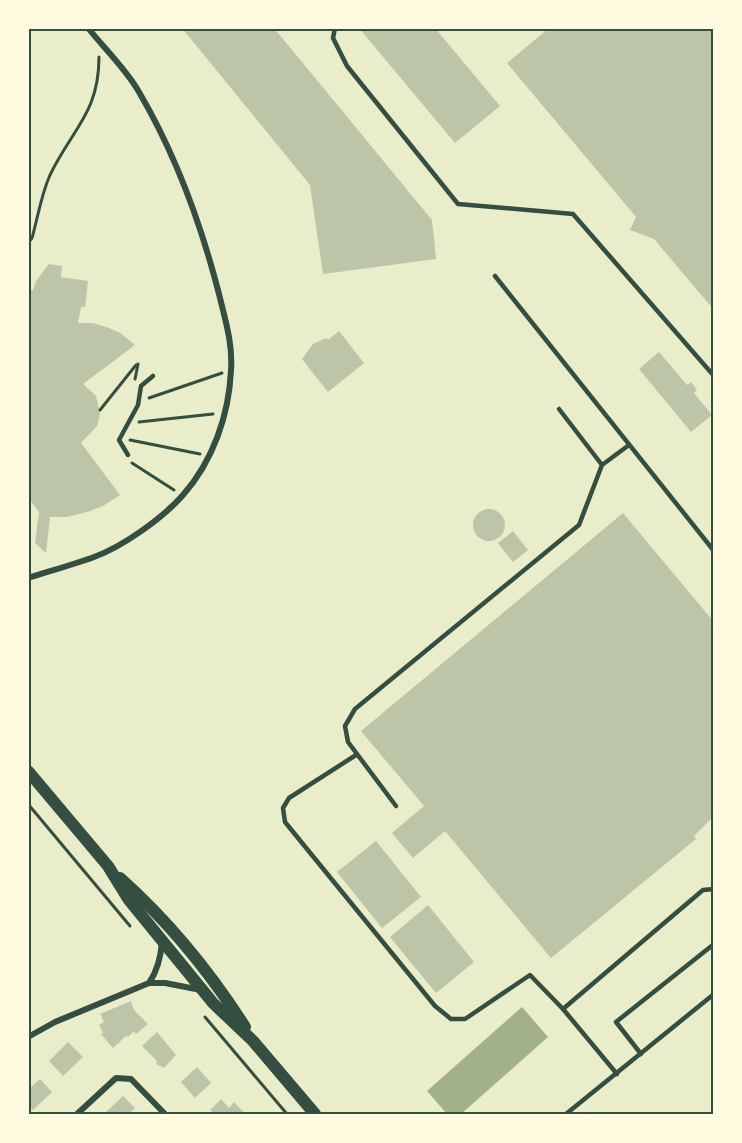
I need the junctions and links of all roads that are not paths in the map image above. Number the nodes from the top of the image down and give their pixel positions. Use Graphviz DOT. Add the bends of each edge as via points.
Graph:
graph roads {
  1 [pos="88,28"];
  2 [pos="335,28"];
  3 [pos="495,276"];
  4 [pos="153,376"];
  5 [pos="714,376"];
  6 [pos="559,409"];
  7 [pos="629,445"];
  8 [pos="128,458"];
  9 [pos="602,465"];
  10 [pos="714,551"];
  11 [pos="28,578"];
  12 [pos="357,755"];
  13 [pos="28,771"];
  14 [pos="396,806"];
  15 [pos="108,866"];
  16 [pos="714,889"];
  17 [pos="162,941"];
  18 [pos="714,945"];
  19 [pos="149,983"];
  20 [pos="202,991"];
  21 [pos="714,994"];
  22 [pos="563,1009"];
  23 [pos="28,1037"];
  24 [pos="253,1041"];
  25 [pos="641,1053"];
  26 [pos="617,1074"];
  27 [pos="77,1114"];
  28 [pos="165,1114"];
  29 [pos="315,1114"];
  30 [pos="566,1114"];
  1 -- 11 [label="street" via="138,90 172,153 206,245 229,334 231,370 225,412 210,456 183,495 137,532 104,552"];
  2 -- 5 [label="lane" via="333,38 347,66 458,204 573,214"];
  3 -- 7 [label="lane"];
  4 -- 8 [label="lane" via="141,386 138,405 120,438"];
  6 -- 9 [label="lane"];
  7 -- 9 [label="lane"];
  7 -- 10 [label="lane"];
  9 -- 12 [label="lane" via="579,525 356,709 345,726 348,742"];
  12 -- 14 [label="lane"];
  12 -- 22 [label="lane" via="289,798 283,808 285,822 435,1006 451,1018 465,1019 530,975"];
  13 -- 15 [label="main road"];
  15 -- 17 [label="main road"];
  15 -- 24 [label="main road" via="150,905 190,952 225,995"];
  16 -- 22 [label="lane" via="703,890"];
  17 -- 19 [label="street"];
  17 -- 20 [label="main road"];
  18 -- 25 [label="lane" via="616,1022"];
  19 -- 20 [label="street"];
  19 -- 23 [label="street"];
  20 -- 24 [label="main road"];
  21 -- 25 [label="lane"];
  22 -- 26 [label="lane"];
  24 -- 29 [label="main road"];
  25 -- 26 [label="lane"];
  26 -- 30 [label="lane"];
  27 -- 28 [label="street" via="116,1078 131,1079"];
}
